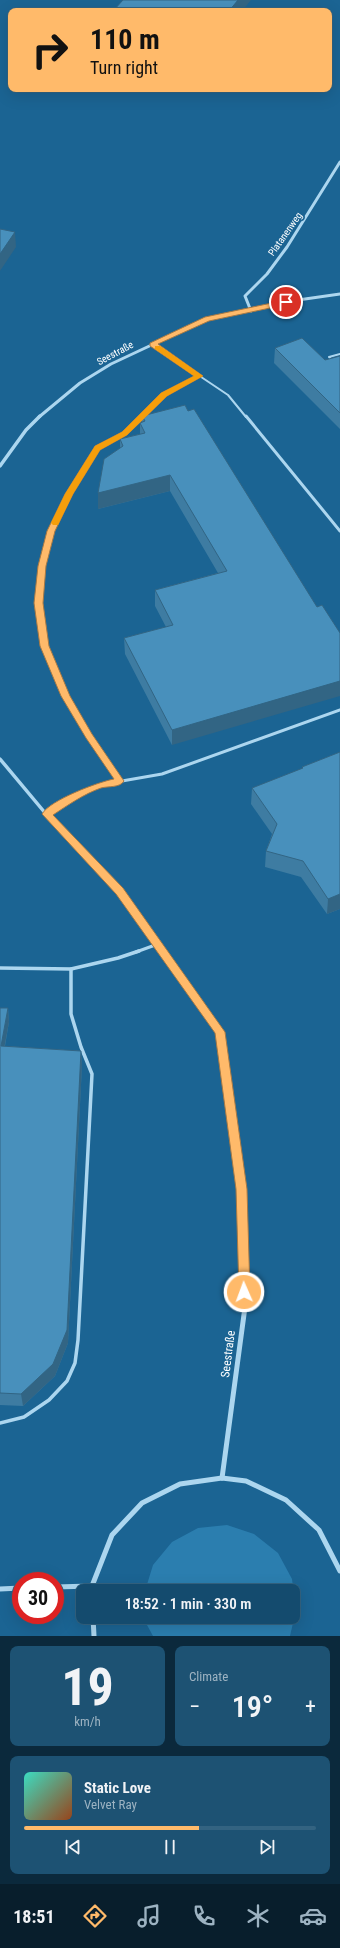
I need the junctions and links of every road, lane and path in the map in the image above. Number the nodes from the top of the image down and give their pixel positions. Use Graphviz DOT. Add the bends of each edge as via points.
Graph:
graph roads {
  1 [pos="340,162"];
  2 [pos="340,294"];
  3 [pos="250,311"];
  4 [pos="152,344"];
  5 [pos="340,354"];
  6 [pos="334,363"];
  7 [pos="199,376"];
  8 [pos="0,466"];
  9 [pos="340,531"];
  10 [pos="340,710"];
  11 [pos="0,759"];
  12 [pos="120,781"];
  13 [pos="46,814"];
  14 [pos="158,944"];
  15 [pos="0,968"];
  16 [pos="71,969"];
  17 [pos="0,1423"];
  18 [pos="222,1478"];
  19 [pos="340,1571"];
  20 [pos="94,1584"];
  21 [pos="64,1587"];
  22 [pos="12,1588"];
  23 [pos="76,1588"];
  24 [pos="0,1589"];
  25 [pos="93,1624"];
  26 [pos="94,1636"];
  1 -- 3 [label="street, Platanenweg" via="311,211 265,276 250,287 245,296"];
  2 -- 3 [label="street, Seestraße"];
  3 -- 4 [label="street, Seestraße" via="207,319"];
  4 -- 7 [label="lane"];
  4 -- 8 [label="street, Seestraße" via="80,383 26,430"];
  5 -- 6 [label="lane" via="329,357"];
  7 -- 9 [label="lane" via="228,395"];
  7 -- 12 [label="lane" via="164,394 124,433 98,448 69,494 51,531 42,566 38,603 45,646 66,696 89,736"];
  10 -- 12 [label="lane" via="162,774"];
  11 -- 13 [label="street, Seestraße"];
  12 -- 13 [label="lane" via="99,785"];
  13 -- 14 [label="street, Seestraße" via="120,891"];
  14 -- 16 [label="lane" via="118,958"];
  14 -- 18 [label="street, Seestraße" via="220,1032 241,1189 245,1307"];
  15 -- 16 [label="lane"];
  16 -- 17 [label="lane" via="71,1014 92,1074 75,1363 67,1380 49,1400 24,1417"];
  18 -- 19 [label="street" via="246,1481 286,1500 318,1530"];
  18 -- 20 [label="street" via="180,1484 142,1503 112,1535"];
  21 -- 23 [label="street"];
  22 -- 24 [label="street"];
  25 -- 26 [label="street"];
}
